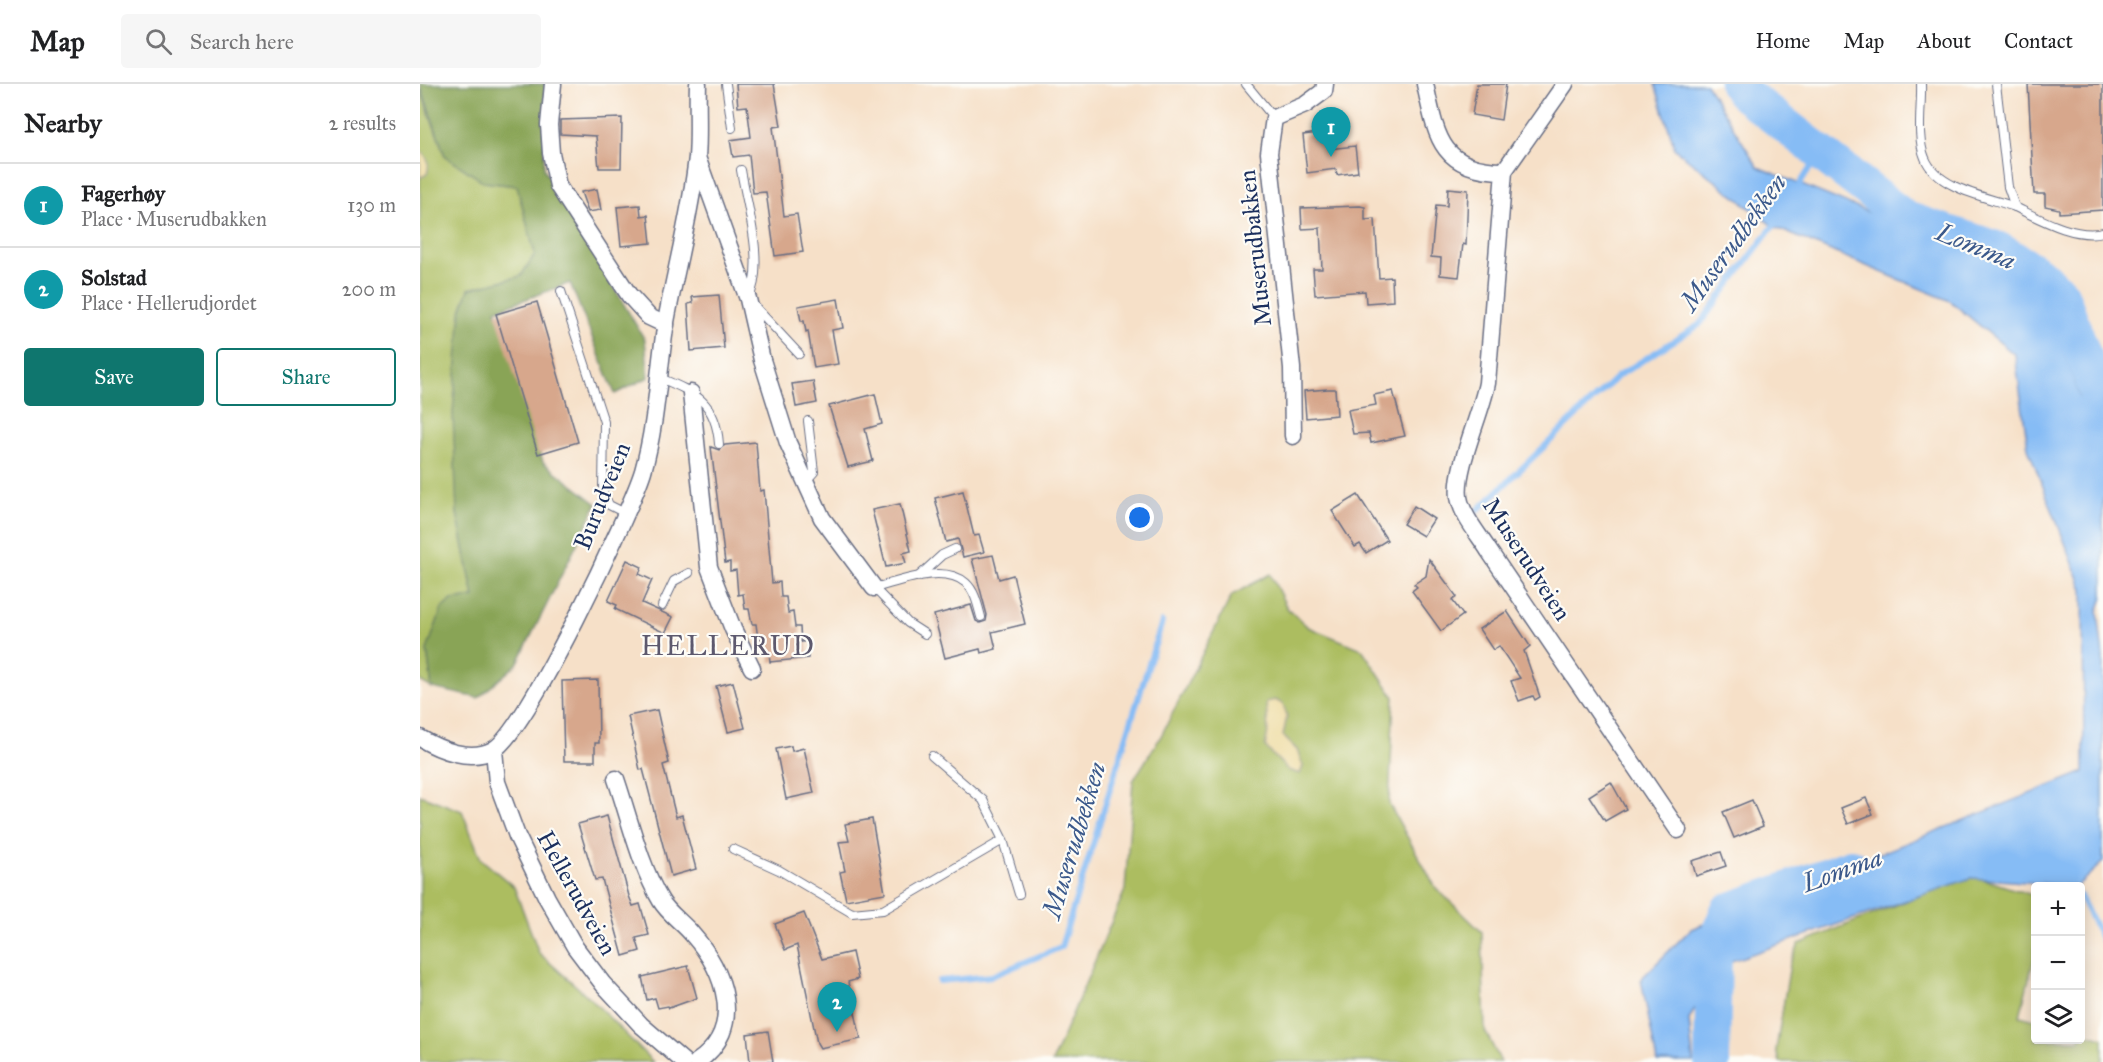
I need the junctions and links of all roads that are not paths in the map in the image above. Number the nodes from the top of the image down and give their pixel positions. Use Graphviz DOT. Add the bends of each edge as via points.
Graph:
graph roads {
  1 [pos="553,84"];
  2 [pos="698,84"];
  3 [pos="726,84"];
  4 [pos="1246,84"];
  5 [pos="1325,84"];
  6 [pos="1425,84"];
  7 [pos="1565,84"];
  8 [pos="1921,84"];
  9 [pos="1996,84"];
  10 [pos="1274,118"];
  11 [pos="732,128"];
  12 [pos="697,156"];
  13 [pos="741,170"];
  14 [pos="1504,171"];
  15 [pos="2015,207"];
  16 [pos="2103,232"];
  17 [pos="561,291"];
  18 [pos="748,299"];
  19 [pos="666,325"];
  20 [pos="799,354"];
  21 [pos="666,381"];
  22 [pos="691,393"];
  23 [pos="808,422"];
  24 [pos="1293,436"];
  25 [pos="719,444"];
  26 [pos="806,481"];
  27 [pos="625,513"];
  28 [pos="955,549"];
  29 [pos="689,573"];
  30 [pos="918,578"];
  31 [pos="874,588"];
  32 [pos="662,606"];
  33 [pos="981,617"];
  34 [pos="926,634"];
  35 [pos="752,668"];
  36 [pos="420,738"];
  37 [pos="494,750"];
  38 [pos="932,756"];
  39 [pos="616,779"];
  40 [pos="1678,830"];
  41 [pos="1003,840"];
  42 [pos="733,849"];
  43 [pos="1019,894"];
  44 [pos="684,1062"];
  45 [pos="697,1062"];
  1 -- 19 [label="street" via="550,135 558,186 629,295 649,317"];
  2 -- 12 [label="street, Burudveien"];
  3 -- 11 [label="lane"];
  4 -- 10 [label="lane"];
  5 -- 10 [label="street" via="1324,91 1305,105"];
  6 -- 14 [label="street" via="1437,138 1447,151 1458,161"];
  7 -- 14 [label="street"];
  8 -- 15 [label="lane" via="1922,144 1931,168 1964,189"];
  9 -- 15 [label="lane" via="2008,187"];
  10 -- 24 [label="street, Muserudbakken" via="1269,153 1292,368"];
  12 -- 18 [label="street, Burudveien"];
  12 -- 19 [label="street, Burudveien"];
  13 -- 18 [label="lane" via="755,250 756,285"];
  14 -- 40 [label="street, Muserudveien" via="1487,383 1463,466 1459,498 1484,543"];
  15 -- 16 [label="lane" via="2048,224"];
  17 -- 27 [label="lane" via="604,422 603,492 609,505"];
  18 -- 20 [label="lane"];
  18 -- 26 [label="street, Burudveien" via="765,370 788,442"];
  19 -- 21 [label="street, Burudveien"];
  21 -- 22 [label="lane"];
  21 -- 27 [label="street, Burudveien" via="643,471"];
  22 -- 25 [label="lane" via="711,410"];
  22 -- 35 [label="street" via="709,567"];
  23 -- 26 [label="lane" via="814,472"];
  26 -- 31 [label="street, Burudveien" via="822,518"];
  27 -- 37 [label="street, Burudveien" via="556,658 519,720"];
  28 -- 30 [label="lane" via="942,555"];
  29 -- 32 [label="lane" via="674,582"];
  30 -- 31 [label="lane"];
  30 -- 33 [label="lane" via="941,574 958,578 967,584"];
  31 -- 34 [label="lane" via="908,623"];
  36 -- 37 [label="street" via="438,749 470,755"];
  37 -- 44 [label="street, Hellerudveien" via="497,782 517,836 575,947 641,1025"];
  38 -- 41 [label="lane" via="983,800"];
  39 -- 45 [label="street" via="661,902 694,936 718,972 727,1004 720,1041"];
  41 -- 42 [label="lane" via="883,910 852,913"];
  41 -- 43 [label="lane"];
}
